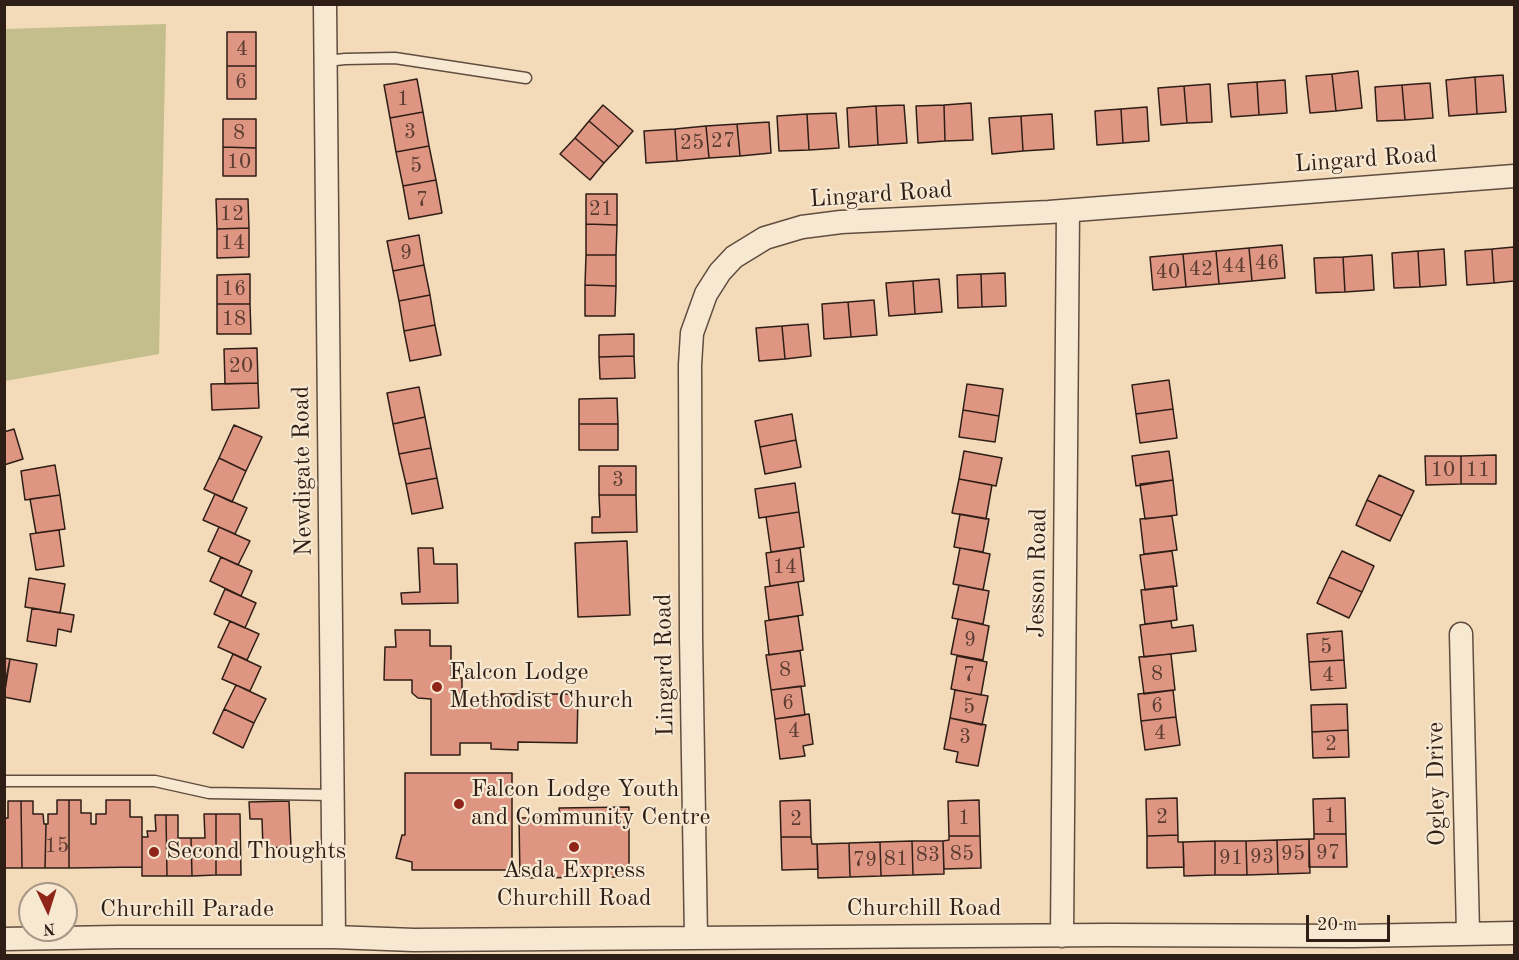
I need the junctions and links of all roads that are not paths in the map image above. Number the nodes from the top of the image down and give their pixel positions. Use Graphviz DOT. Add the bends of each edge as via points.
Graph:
graph roads {
  1 [pos="325,4"];
  2 [pos="326,61"];
  3 [pos="526,78"];
  4 [pos="1515,176"];
  5 [pos="1068,211"];
  6 [pos="1461,634"];
  7 [pos="4,781"];
  8 [pos="333,795"];
  9 [pos="1468,933"];
  10 [pos="1515,933"];
  11 [pos="1062,936"];
  12 [pos="334,937"];
  13 [pos="696,938"];
  14 [pos="16,944"];
  15 [pos="117,946"];
  1 -- 2 [label="street, Newdigate Road"];
  2 -- 3 [label="lane" via="395,58"];
  2 -- 8 [label="street, Newdigate Road"];
  4 -- 5 [label="street, Lingard Road"];
  5 -- 11 [label="street, Jesson Road"];
  5 -- 13 [label="street, Lingard Road" via="802,227 765,238 734,257 706,294 692,333 690,365"];
  6 -- 9 [label="street, Ogley Drive"];
  7 -- 8 [label="lane" via="155,781 209,793"];
  8 -- 12 [label="street, Newdigate Road"];
  9 -- 10 [label="street, Churchill Road"];
  9 -- 11 [label="street, Churchill Road"];
  11 -- 13 [label="street, Churchill Road"];
  12 -- 13 [label="street, Churchill Road"];
  12 -- 15 [label="street, Churchill Parade"];
  14 -- 15 [label="street, Churchill Parade"];
}
